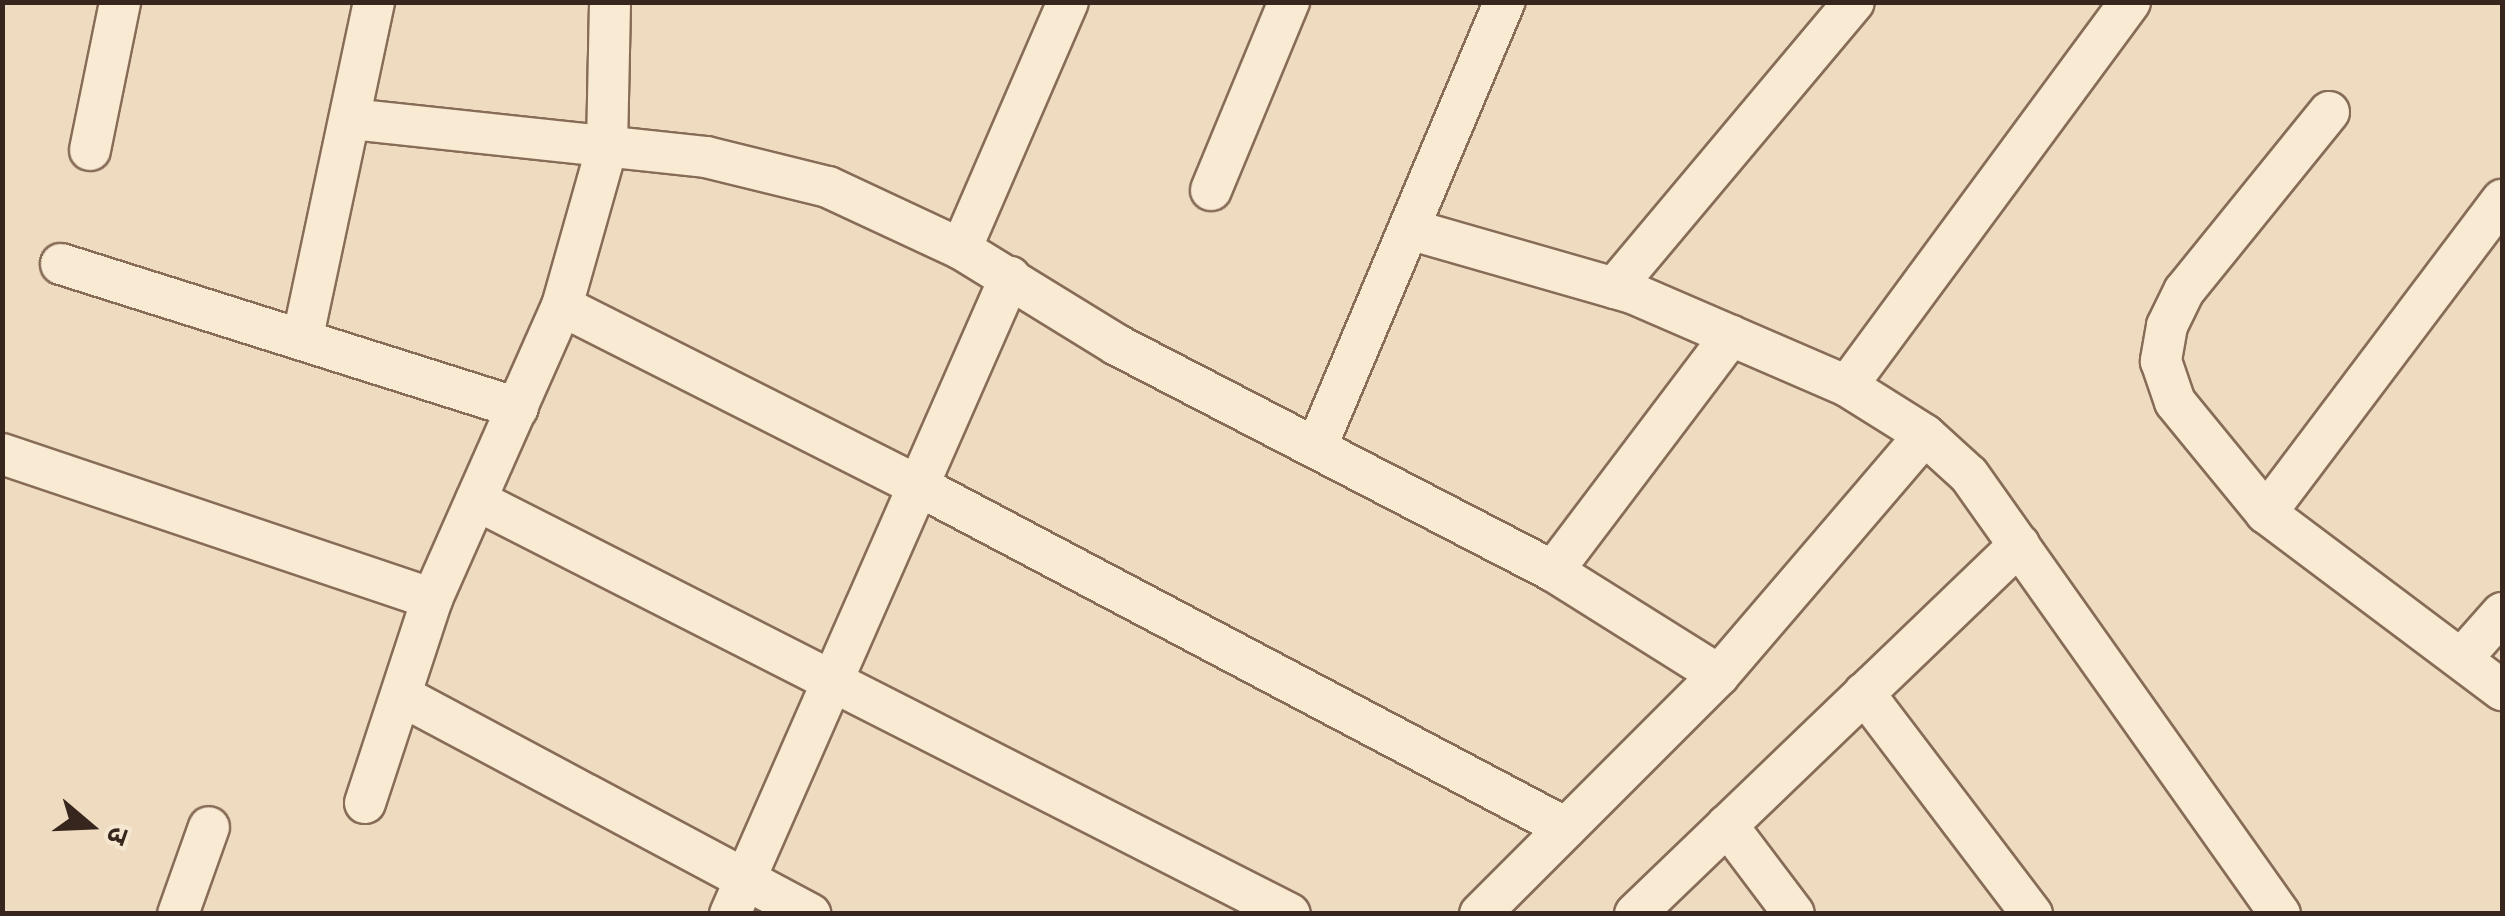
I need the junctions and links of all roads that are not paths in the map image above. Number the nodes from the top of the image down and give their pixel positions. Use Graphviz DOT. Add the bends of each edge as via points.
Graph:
graph roads {
  1 [pos="120,2"];
  2 [pos="374,2"];
  3 [pos="610,2"];
  4 [pos="1068,2"];
  5 [pos="1289,2"];
  6 [pos="1504,2"];
  7 [pos="1854,2"];
  8 [pos="2130,2"];
  9 [pos="2328,112"];
  10 [pos="351,120"];
  11 [pos="607,147"];
  12 [pos="90,150"];
  13 [pos="1211,190"];
  14 [pos="2502,200"];
  15 [pos="1409,230"];
  16 [pos="961,249"];
  17 [pos="61,264"];
  18 [pos="1010,277"];
  19 [pos="1614,288"];
  20 [pos="562,306"];
  21 [pos="303,336"];
  22 [pos="1732,336"];
  23 [pos="1847,386"];
  24 [pos="518,408"];
  25 [pos="1925,435"];
  26 [pos="1316,448"];
  27 [pos="4,457"];
  28 [pos="915,484"];
  29 [pos="476,500"];
  30 [pos="2266,513"];
  31 [pos="2018,544"];
  32 [pos="1553,571"];
  33 [pos="432,599"];
  34 [pos="2502,612"];
  35 [pos="2463,657"];
  36 [pos="1719,676"];
  37 [pos="829,678"];
  38 [pos="2502,690"];
  39 [pos="1864,693"];
  40 [pos="402,696"];
  41 [pos="365,803"];
  42 [pos="1727,824"];
  43 [pos="208,827"];
  44 [pos="1566,828"];
  45 [pos="737,897"];
  46 [pos="2274,911"];
  47 [pos="178,914"];
  48 [pos="810,914"];
  49 [pos="1290,914"];
  50 [pos="1480,914"];
  51 [pos="1635,914"];
  52 [pos="1794,914"];
  53 [pos="2032,914"];
  1 -- 12 [label="street"];
  2 -- 10 [label="street"];
  3 -- 11 [label="street"];
  4 -- 16 [label="street"];
  5 -- 13 [label="street"];
  6 -- 15 [label="street"];
  7 -- 19 [label="street"];
  8 -- 23 [label="street"];
  9 -- 30 [label="street" via="2184,291 2164,344 2162,361 2175,402"];
  10 -- 11 [label="street"];
  10 -- 21 [label="street"];
  11 -- 16 [label="street" via="706,157 828,187"];
  11 -- 20 [label="street"];
  14 -- 30 [label="street"];
  15 -- 19 [label="street"];
  15 -- 26 [label="street"];
  16 -- 18 [label="street"];
  17 -- 21 [label="street"];
  18 -- 26 [label="street" via="1116,345"];
  18 -- 28 [label="street"];
  19 -- 22 [label="street"];
  20 -- 24 [label="street"];
  20 -- 28 [label="street"];
  21 -- 24 [label="street"];
  22 -- 23 [label="street"];
  22 -- 32 [label="street"];
  23 -- 25 [label="street"];
  24 -- 29 [label="street"];
  25 -- 31 [label="street" via="1969,476"];
  25 -- 36 [label="street"];
  26 -- 32 [label="street"];
  27 -- 33 [label="street"];
  28 -- 37 [label="street"];
  28 -- 44 [label="street"];
  29 -- 33 [label="street"];
  29 -- 37 [label="street"];
  30 -- 35 [label="street"];
  31 -- 39 [label="street"];
  31 -- 46 [label="street"];
  32 -- 36 [label="street"];
  33 -- 40 [label="street"];
  34 -- 35 [label="street"];
  35 -- 38 [label="street"];
  36 -- 44 [label="street"];
  37 -- 45 [label="street"];
  37 -- 49 [label="street"];
  39 -- 42 [label="street"];
  39 -- 53 [label="street"];
  40 -- 41 [label="street"];
  40 -- 45 [label="street"];
  42 -- 51 [label="street"];
  42 -- 52 [label="street"];
  43 -- 47 [label="street"];
  44 -- 50 [label="street"];
  45 -- 48 [label="street"];
}
